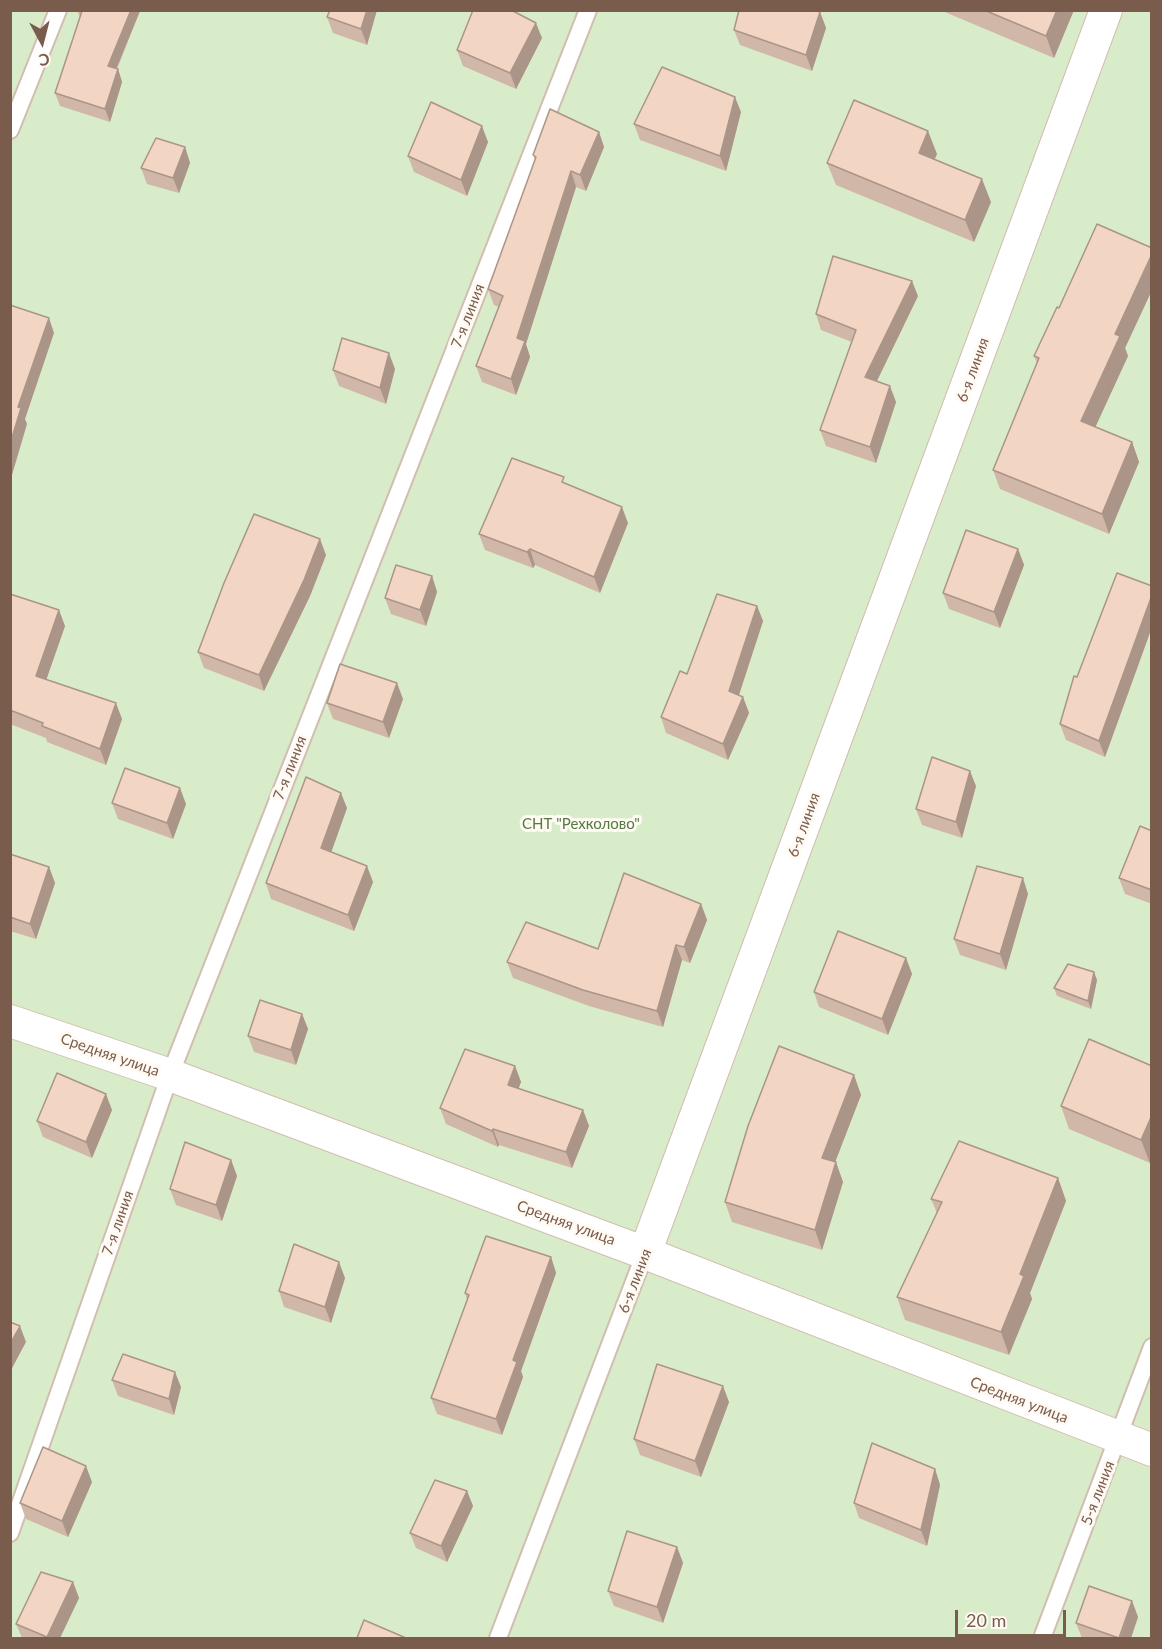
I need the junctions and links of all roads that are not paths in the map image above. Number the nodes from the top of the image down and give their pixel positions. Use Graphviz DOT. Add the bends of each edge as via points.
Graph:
graph roads {
  1 [pos="58,10"];
  2 [pos="588,10"];
  3 [pos="1106,10"];
  4 [pos="10,130"];
  5 [pos="10,1021"];
  6 [pos="170,1075"];
  7 [pos="645,1253"];
  8 [pos="1152,1347"];
  9 [pos="1118,1438"];
  10 [pos="1152,1450"];
  11 [pos="10,1533"];
  12 [pos="498,1638"];
  13 [pos="1042,1638"];
  1 -- 4 [label="lane"];
  2 -- 6 [label="lane, 7-я линия"];
  3 -- 7 [label="street, 6-я линия"];
  5 -- 6 [label="street, Средняя улица"];
  6 -- 7 [label="street, Средняя улица"];
  6 -- 11 [label="lane, 7-я линия"];
  7 -- 9 [label="street, Средняя улица"];
  7 -- 12 [label="lane, 6-я линия"];
  8 -- 9 [label="lane, 5-я линия"];
  9 -- 10 [label="street, Средняя улица"];
  9 -- 13 [label="lane, 5-я линия"];
}
